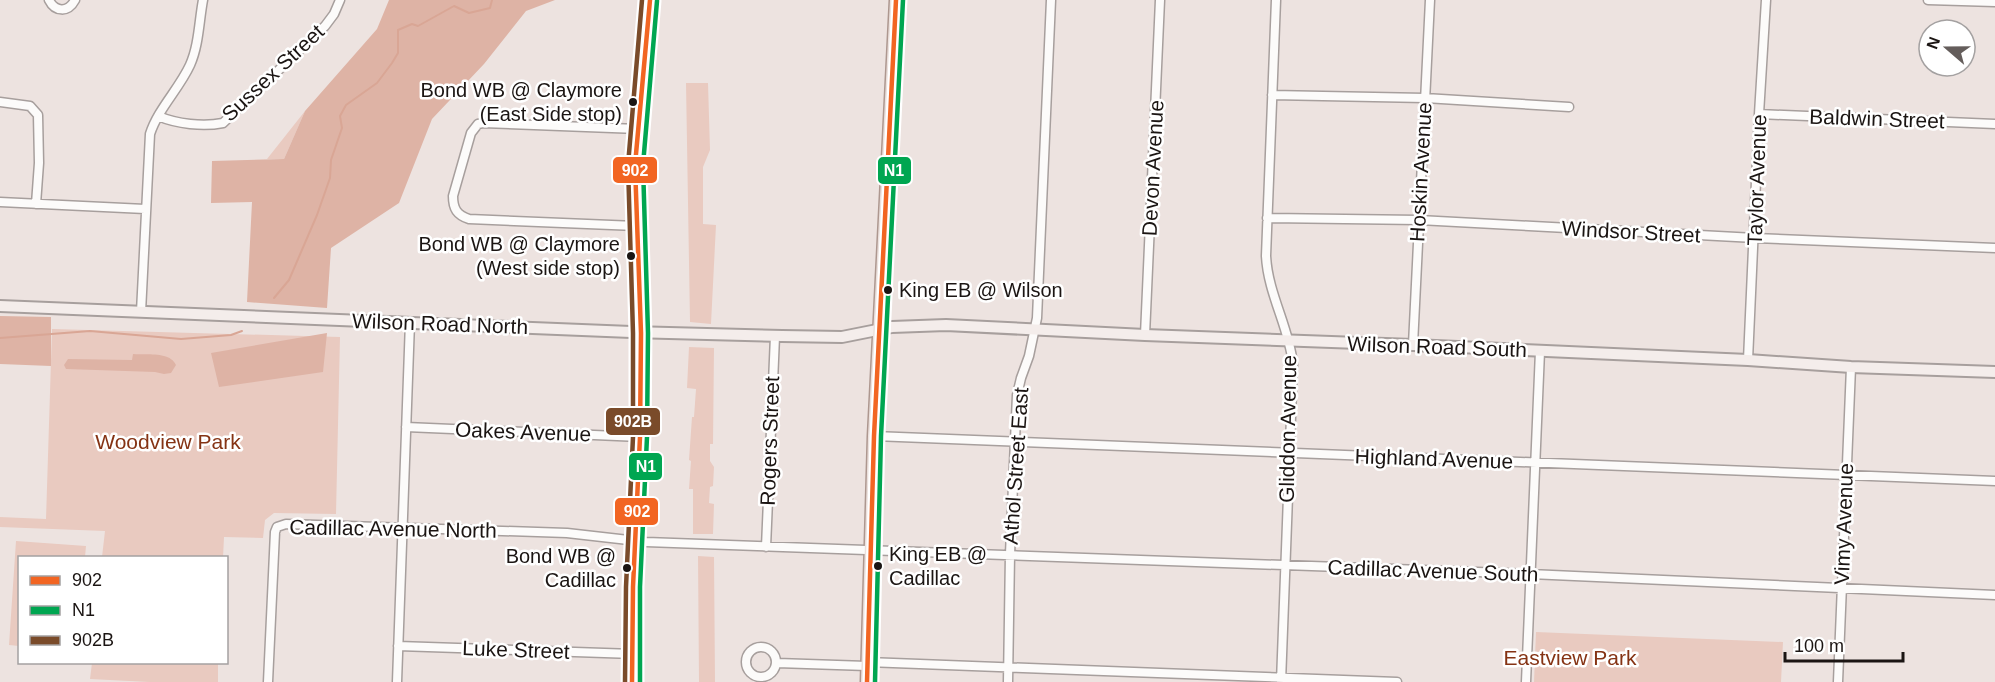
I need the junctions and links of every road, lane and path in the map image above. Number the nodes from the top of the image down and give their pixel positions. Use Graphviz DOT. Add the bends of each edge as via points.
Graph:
graph roads {
  1 [pos="49,0"];
  2 [pos="75,0"];
  3 [pos="203,0"];
  4 [pos="340,0"];
  5 [pos="650,0"];
  6 [pos="896,0"];
  7 [pos="1051,0"];
  8 [pos="1160,0"];
  9 [pos="1276,0"];
  10 [pos="1430,0"];
  11 [pos="1766,0"];
  12 [pos="1928,0"];
  13 [pos="1995,2"];
  14 [pos="1272,95"];
  15 [pos="1425,98"];
  16 [pos="0,102"];
  17 [pos="1569,107"];
  18 [pos="1759,114"];
  19 [pos="158,116"];
  20 [pos="1995,124"];
  21 [pos="638,129"];
  22 [pos="0,202"];
  23 [pos="36,204"];
  24 [pos="145,209"];
  25 [pos="1267,218"];
  26 [pos="1419,220"];
  27 [pos="636,226"];
  28 [pos="1755,238"];
  29 [pos="1995,248"];
  30 [pos="0,306"];
  31 [pos="141,312"];
  32 [pos="410,322"];
  33 [pos="879,329"];
  34 [pos="1034,330"];
  35 [pos="641,333"];
  36 [pos="775,336"];
  37 [pos="1145,336"];
  38 [pos="1288,341"];
  39 [pos="1413,345"];
  40 [pos="1540,351"];
  41 [pos="1748,360"];
  42 [pos="1851,367"];
  43 [pos="1995,372"];
  44 [pos="406,427"];
  45 [pos="873,436"];
  46 [pos="640,437"];
  47 [pos="1015,441"];
  48 [pos="1289,453"];
  49 [pos="1535,463"];
  50 [pos="1846,476"];
  51 [pos="1995,481"];
  52 [pos="403,527"];
  53 [pos="635,540"];
  54 [pos="766,547"];
  55 [pos="871,551"];
  56 [pos="1010,554"];
  57 [pos="1286,565"];
  58 [pos="1530,574"];
  59 [pos="1842,589"];
  60 [pos="1995,595"];
  61 [pos="398,646"];
  62 [pos="634,654"];
  63 [pos="777,663"];
  64 [pos="867,664"];
  65 [pos="1008,667"];
  66 [pos="1281,680"];
  67 [pos="268,682"];
  68 [pos="397,682"];
  69 [pos="633,682"];
  70 [pos="867,682"];
  71 [pos="1008,682"];
  72 [pos="1397,682"];
  73 [pos="1526,682"];
  74 [pos="1838,682"];
  1 -- 2 [label="street" via="53,7 62,10"];
  3 -- 19 [label="street" via="189,67"];
  4 -- 19 [label="street, Sussex Street" via="325,26 230,119 214,125 171,122"];
  5 -- 21 [label="main road"];
  6 -- 33 [label="main road"];
  7 -- 34 [label="street, Athol Street East"];
  8 -- 37 [label="street, Devon Avenue"];
  9 -- 14 [label="street, Gliddon Avenue"];
  10 -- 15 [label="street, Hoskin Avenue"];
  11 -- 18 [label="street, Taylor Avenue"];
  12 -- 13 [label="street"];
  14 -- 15 [label="street"];
  14 -- 25 [label="street, Gliddon Avenue"];
  15 -- 17 [label="street"];
  15 -- 26 [label="street, Hoskin Avenue"];
  16 -- 23 [label="street" via="24,104 36,111"];
  18 -- 20 [label="street, Baldwin Street"];
  18 -- 28 [label="street, Taylor Avenue"];
  19 -- 24 [label="street" via="150,134"];
  21 -- 27 [label="main road"];
  21 -- 27 [label="street" via="478,124 471,133 453,196 458,213 470,219"];
  22 -- 23 [label="street"];
  23 -- 24 [label="street"];
  24 -- 31 [label="street"];
  25 -- 26 [label="street, Windsor Street"];
  25 -- 38 [label="street, Gliddon Avenue" via="1267,271"];
  26 -- 28 [label="street, Windsor Street"];
  26 -- 39 [label="street, Hoskin Avenue"];
  27 -- 35 [label="main road"];
  28 -- 29 [label="street, Windsor Street"];
  28 -- 41 [label="street, Taylor Avenue"];
  30 -- 31 [label="main road, Wilson Road North"];
  31 -- 32 [label="main road, Wilson Road North"];
  32 -- 35 [label="main road, Wilson Road North"];
  32 -- 44 [label="street"];
  33 -- 34 [label="main road, Wilson Road South" via="934,324"];
  33 -- 36 [label="main road, Wilson Road North" via="842,337"];
  33 -- 45 [label="main road"];
  34 -- 37 [label="main road, Wilson Road South"];
  34 -- 47 [label="street, Athol Street East" via="1019,385"];
  35 -- 36 [label="main road, Wilson Road North"];
  35 -- 46 [label="main road"];
  36 -- 54 [label="street, Rogers Street"];
  37 -- 38 [label="main road, Wilson Road South"];
  38 -- 39 [label="main road, Wilson Road South"];
  38 -- 48 [label="street, Gliddon Avenue" via="1293,364"];
  39 -- 40 [label="main road, Wilson Road South"];
  40 -- 41 [label="main road, Wilson Road South"];
  40 -- 49 [label="street"];
  41 -- 42 [label="main road, Wilson Road South"];
  42 -- 43 [label="main road, Wilson Road South"];
  42 -- 50 [label="street, Vimy Avenue"];
  44 -- 46 [label="street, Oakes Avenue"];
  44 -- 52 [label="street"];
  45 -- 47 [label="street, Highland Avenue"];
  45 -- 55 [label="main road"];
  46 -- 53 [label="main road"];
  47 -- 48 [label="street, Highland Avenue"];
  47 -- 56 [label="street, Athol Street East"];
  48 -- 49 [label="street, Highland Avenue"];
  48 -- 57 [label="street, Gliddon Avenue"];
  49 -- 50 [label="street, Highland Avenue"];
  49 -- 58 [label="street"];
  50 -- 51 [label="street, Highland Avenue"];
  50 -- 59 [label="street, Vimy Avenue"];
  52 -- 53 [label="street, Cadillac Avenue North" via="567,533"];
  52 -- 61 [label="street"];
  52 -- 67 [label="street, Cadillac Avenue North" via="277,527"];
  53 -- 54 [label="street, Cadillac Avenue North"];
  53 -- 62 [label="main road"];
  54 -- 55 [label="street, Cadillac Avenue North"];
  55 -- 56 [label="street, Cadillac Avenue South"];
  55 -- 64 [label="main road"];
  56 -- 57 [label="street, Cadillac Avenue South"];
  56 -- 65 [label="street, Athol Street East"];
  57 -- 58 [label="street, Cadillac Avenue South"];
  57 -- 66 [label="street, Gliddon Avenue"];
  58 -- 59 [label="street, Cadillac Avenue South"];
  58 -- 73 [label="street"];
  59 -- 60 [label="street, Cadillac Avenue South"];
  59 -- 74 [label="street, Vimy Avenue"];
  61 -- 62 [label="street, Luke Street"];
  61 -- 68 [label="street"];
  62 -- 69 [label="main road"];
  63 -- 64 [label="street"];
  64 -- 65 [label="street"];
  64 -- 70 [label="main road"];
  65 -- 66 [label="street"];
  65 -- 71 [label="street, Athol Street East"];
  66 -- 72 [label="street"];
}
